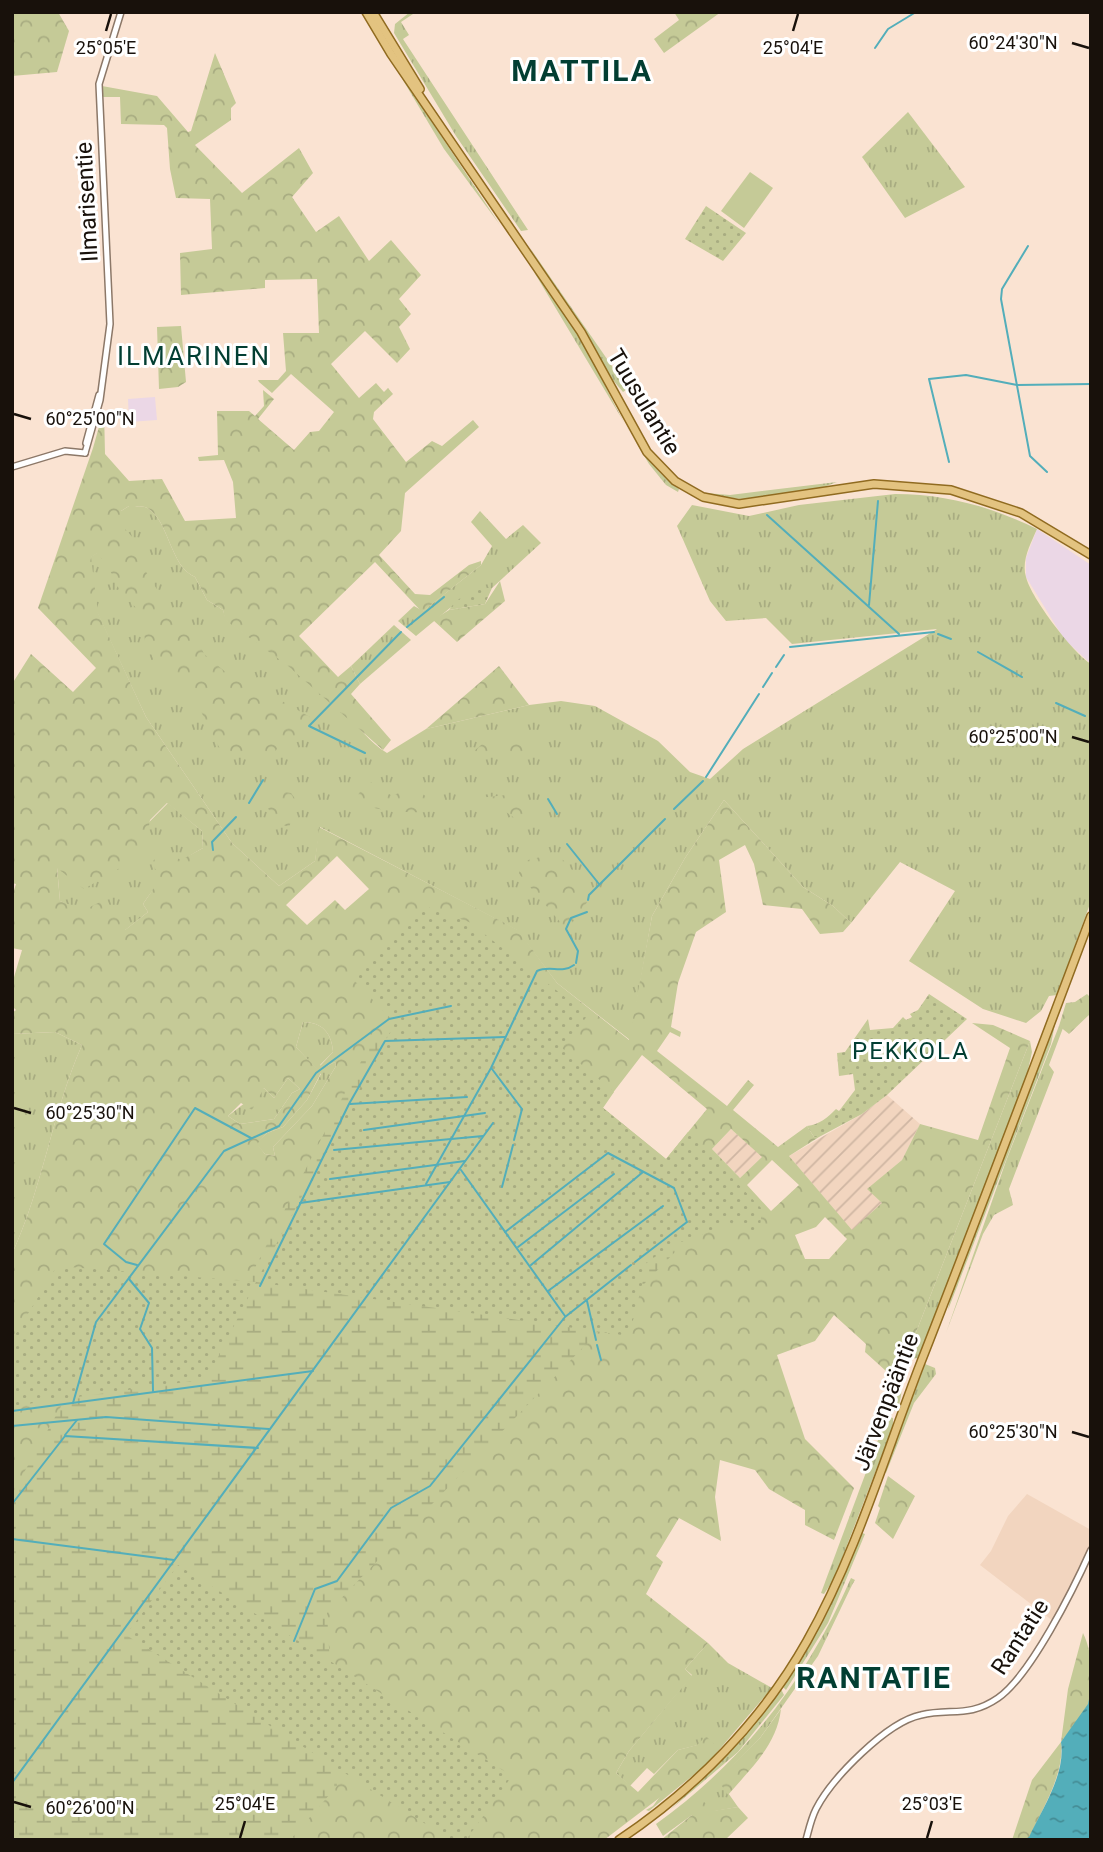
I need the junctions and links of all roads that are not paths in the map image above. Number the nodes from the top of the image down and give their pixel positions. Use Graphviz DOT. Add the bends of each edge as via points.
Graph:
graph roads {
  1 [pos="121,12"];
  2 [pos="366,12"];
  3 [pos="373,12"];
  4 [pos="443,130"];
  5 [pos="12,467"];
  6 [pos="1091,553"];
  7 [pos="1091,916"];
  8 [pos="1091,1550"];
  9 [pos="619,1840"];
  10 [pos="806,1840"];
  1 -- 5 [label="street, Ilmarisentie" via="98,94 110,324 100,393 85,453 65,451"];
  2 -- 4 [label="main road, Tuusulantie"];
  3 -- 4 [label="main road, Tuusulantie"];
  4 -- 6 [label="main road, Tuusulantie" via="581,332 647,452 683,487 739,505 864,485 925,486 999,504"];
  7 -- 9 [label="main road, Järvenpääntie" via="875,1485 816,1624 779,1686 732,1743 678,1795"];
  8 -- 10 [label="street, Rantatie" via="1013,1685 983,1707 959,1714 923,1714 889,1729 825,1796"];
}
